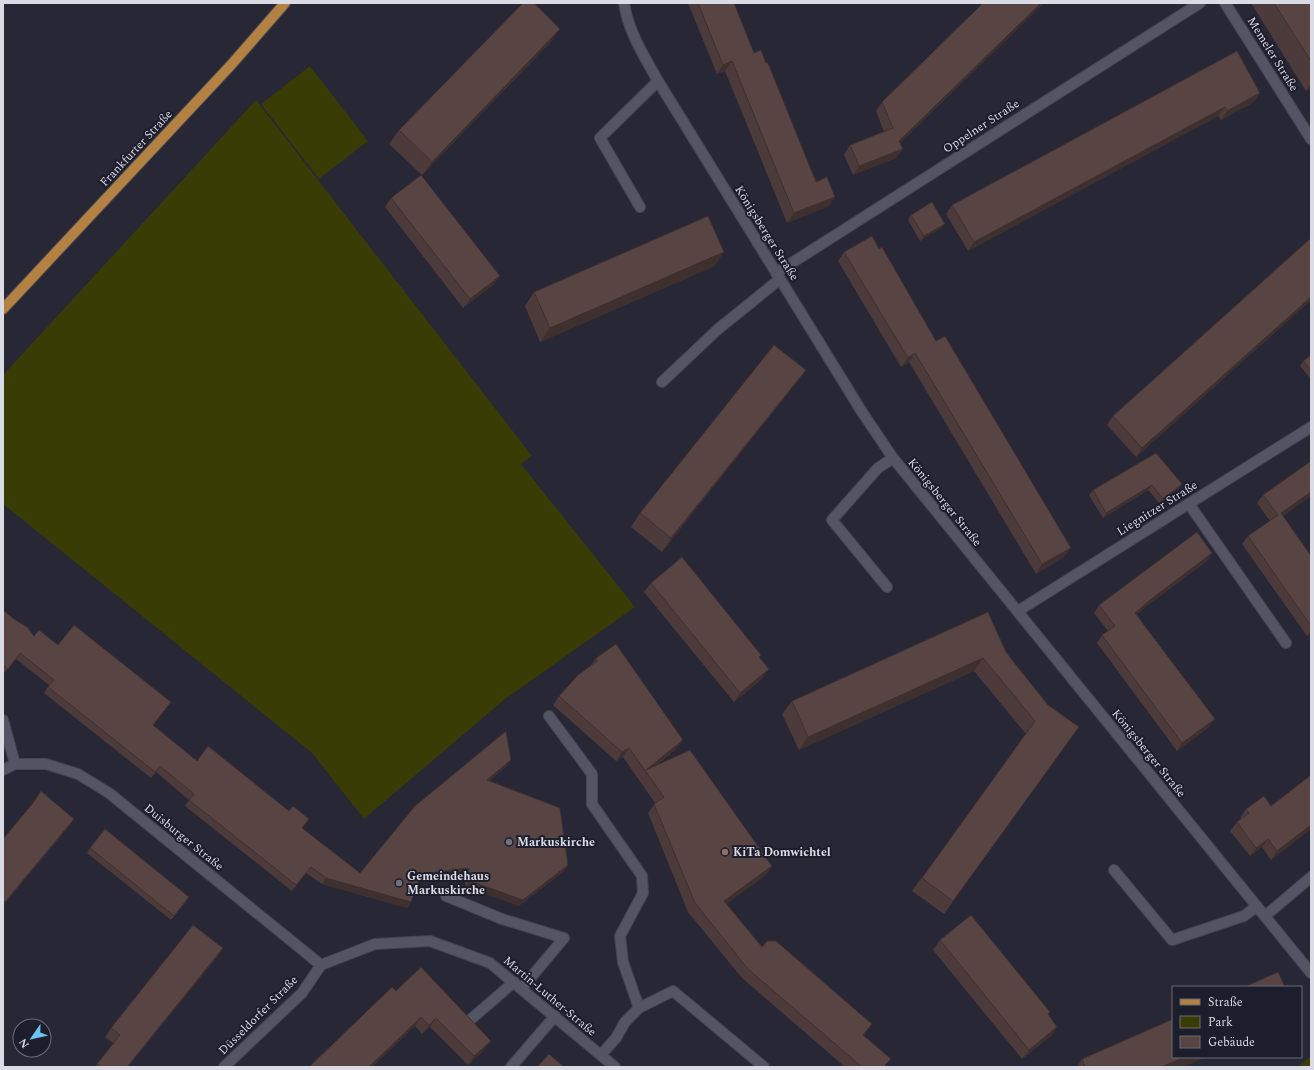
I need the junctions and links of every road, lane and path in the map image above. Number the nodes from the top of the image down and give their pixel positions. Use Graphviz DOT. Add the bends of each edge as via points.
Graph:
graph roads {
  1 [pos="285,3"];
  2 [pos="624,3"];
  3 [pos="1200,3"];
  4 [pos="1225,3"];
  5 [pos="658,81"];
  6 [pos="1311,139"];
  7 [pos="640,207"];
  8 [pos="778,276"];
  9 [pos="3,309"];
  10 [pos="662,382"];
  11 [pos="1311,427"];
  12 [pos="893,458"];
  13 [pos="1189,504"];
  14 [pos="887,587"];
  15 [pos="1018,611"];
  16 [pos="1286,643"];
  17 [pos="549,716"];
  18 [pos="3,720"];
  19 [pos="15,764"];
  20 [pos="3,770"];
  21 [pos="1114,870"];
  22 [pos="1311,877"];
  23 [pos="446,896"];
  24 [pos="1257,906"];
  25 [pos="1265,916"];
  26 [pos="321,965"];
  27 [pos="1311,973"];
  28 [pos="518,985"];
  29 [pos="639,1008"];
  30 [pos="555,1016"];
  31 [pos="470,1020"];
  32 [pos="601,1055"];
  33 [pos="224,1067"];
  34 [pos="510,1067"];
  35 [pos="614,1067"];
  36 [pos="764,1067"];
  1 -- 9 [label="main road, Frankfurter Straße" via="231,65"];
  2 -- 5 [label="street, Königsberger Straße" via="637,44"];
  3 -- 8 [label="street, Oppelner Straße"];
  4 -- 6 [label="street, Memeler Straße"];
  5 -- 7 [label="street" via="600,138"];
  5 -- 8 [label="street, Königsberger Straße"];
  8 -- 10 [label="street, Oppelner Straße"];
  8 -- 12 [label="street, Königsberger Straße"];
  11 -- 13 [label="street, Liegnitzer Straße"];
  12 -- 14 [label="street" via="878,468 832,520"];
  12 -- 15 [label="street, Königsberger Straße"];
  13 -- 15 [label="street, Liegnitzer Straße"];
  13 -- 16 [label="street"];
  15 -- 24 [label="street, Königsberger Straße"];
  17 -- 29 [label="street" via="592,774 592,804 642,876 643,893 620,936 623,962"];
  18 -- 19 [label="street"];
  19 -- 20 [label="street, Duisburger Straße"];
  19 -- 26 [label="street, Duisburger Straße" via="46,764 78,774 109,793"];
  21 -- 24 [label="street" via="1172,940 1244,916"];
  22 -- 25 [label="street"];
  23 -- 28 [label="street" via="502,919 564,938"];
  24 -- 25 [label="street, Königsberger Straße"];
  25 -- 27 [label="street, Königsberger Straße"];
  26 -- 28 [label="street, Martin-Luther-Straße" via="375,944 430,941 490,963"];
  26 -- 33 [label="street, Düsseldorfer Straße" via="302,993"];
  28 -- 30 [label="street, Martin-Luther-Straße"];
  28 -- 31 [label="street"];
  29 -- 32 [label="street" via="625,1022 616,1038"];
  29 -- 36 [label="street" via="674,990"];
  30 -- 32 [label="street, Martin-Luther-Straße"];
  30 -- 34 [label="street"];
  32 -- 35 [label="street, Martin-Luther-Straße"];
}
